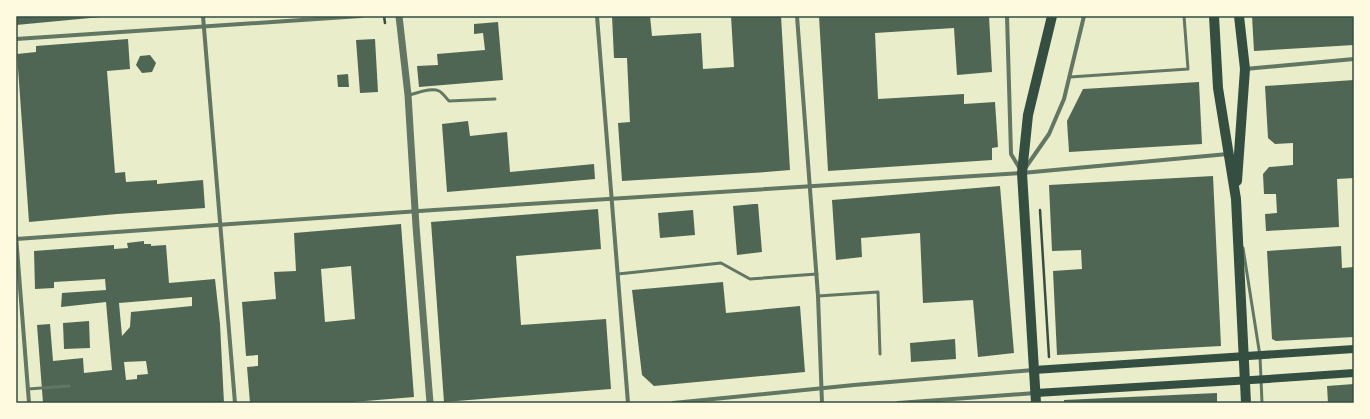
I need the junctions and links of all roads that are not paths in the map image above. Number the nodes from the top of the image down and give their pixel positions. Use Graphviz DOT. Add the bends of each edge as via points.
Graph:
graph roads {
  1 [pos="203,16"];
  2 [pos="361,16"];
  3 [pos="399,16"];
  4 [pos="597,16"];
  5 [pos="797,16"];
  6 [pos="1007,16"];
  7 [pos="1052,16"];
  8 [pos="1084,16"];
  9 [pos="1184,16"];
  10 [pos="1214,16"];
  11 [pos="1239,16"];
  12 [pos="204,26"];
  13 [pos="16,39"];
  14 [pos="1354,59"];
  15 [pos="1245,69"];
  16 [pos="1070,77"];
  17 [pos="408,95"];
  18 [pos="495,99"];
  19 [pos="1228,154"];
  20 [pos="1022,173"];
  21 [pos="810,186"];
  22 [pos="612,199"];
  23 [pos="1236,199"];
  24 [pos="416,212"];
  25 [pos="221,225"];
  26 [pos="16,236"];
  27 [pos="16,239"];
  28 [pos="618,274"];
  29 [pos="816,274"];
  30 [pos="818,296"];
  31 [pos="18,299"];
  32 [pos="1354,350"];
  33 [pos="880,354"];
  34 [pos="1244,356"];
  35 [pos="1260,356"];
  36 [pos="1034,370"];
  37 [pos="1354,373"];
  38 [pos="1260,379"];
  39 [pos="1245,380"];
  40 [pos="69,386"];
  41 [pos="822,388"];
  42 [pos="28,389"];
  43 [pos="1036,398"];
  44 [pos="29,403"];
  45 [pos="235,403"];
  46 [pos="430,403"];
  47 [pos="628,403"];
  48 [pos="673,403"];
  49 [pos="822,403"];
  50 [pos="898,403"];
  51 [pos="1246,403"];
  52 [pos="1262,403"];
  1 -- 12 [label="street"];
  2 -- 12 [label="street"];
  3 -- 17 [label="street"];
  4 -- 22 [label="street"];
  5 -- 21 [label="street"];
  6 -- 20 [label="street" via="1011,154"];
  7 -- 20 [label="main road" via="1028,115"];
  8 -- 16 [label="street"];
  9 -- 16 [label="lane" via="1188,69"];
  10 -- 19 [label="main road" via="1218,88"];
  11 -- 15 [label="main road"];
  12 -- 13 [label="street"];
  12 -- 25 [label="street"];
  14 -- 15 [label="street"];
  15 -- 23 [label="main road"];
  16 -- 20 [label="street" via="1049,134"];
  17 -- 18 [label="lane" via="435,90 441,92 449,101"];
  17 -- 24 [label="street"];
  19 -- 20 [label="street"];
  19 -- 23 [label="main road"];
  20 -- 21 [label="street"];
  20 -- 36 [label="main road"];
  21 -- 22 [label="street"];
  21 -- 29 [label="street"];
  22 -- 24 [label="street"];
  22 -- 28 [label="street"];
  23 -- 34 [label="main road"];
  23 -- 35 [label="lane"];
  24 -- 25 [label="street"];
  24 -- 46 [label="street"];
  25 -- 27 [label="street"];
  25 -- 45 [label="street"];
  26 -- 27 [label="street"];
  27 -- 31 [label="street"];
  28 -- 29 [label="lane" via="721,263 750,279"];
  28 -- 47 [label="street"];
  29 -- 30 [label="street"];
  30 -- 33 [label="lane" via="878,292"];
  30 -- 41 [label="street"];
  31 -- 42 [label="street"];
  32 -- 35 [label="main road"];
  34 -- 35 [label="main road"];
  34 -- 36 [label="main road"];
  34 -- 39 [label="main road"];
  35 -- 38 [label="lane"];
  36 -- 41 [label="street"];
  36 -- 43 [label="main road"];
  37 -- 38 [label="main road"];
  38 -- 39 [label="main road"];
  38 -- 52 [label="lane"];
  39 -- 43 [label="main road"];
  39 -- 51 [label="main road"];
  40 -- 42 [label="lane"];
  41 -- 48 [label="street"];
  41 -- 49 [label="street"];
  42 -- 44 [label="street"];
  43 -- 50 [label="street"];
}
